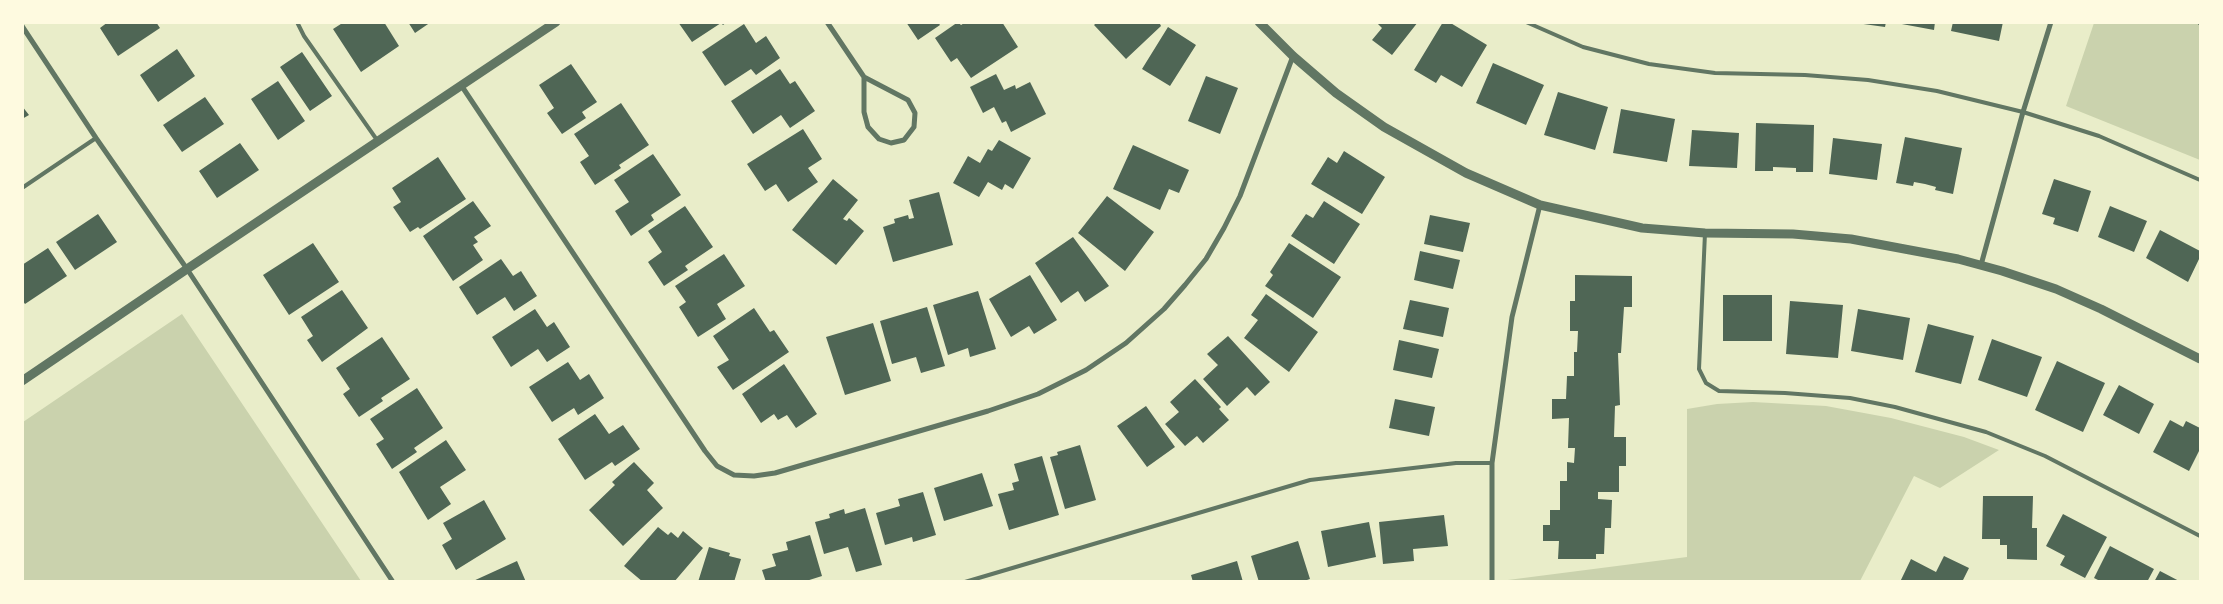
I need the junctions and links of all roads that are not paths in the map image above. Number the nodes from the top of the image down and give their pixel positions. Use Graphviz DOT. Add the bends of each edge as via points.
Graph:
graph roads {
  1 [pos="297,22"];
  2 [pos="556,22"];
  3 [pos="827,22"];
  4 [pos="1259,22"];
  5 [pos="1526,22"];
  6 [pos="2051,22"];
  7 [pos="22,26"];
  8 [pos="1293,56"];
  9 [pos="864,77"];
  10 [pos="461,85"];
  11 [pos="2023,112"];
  12 [pos="96,138"];
  13 [pos="378,141"];
  14 [pos="2200,180"];
  15 [pos="22,188"];
  16 [pos="1540,206"];
  17 [pos="1705,233"];
  18 [pos="1981,265"];
  19 [pos="187,269"];
  20 [pos="2200,359"];
  21 [pos="22,381"];
  22 [pos="1492,463"];
  23 [pos="2200,536"];
  24 [pos="393,582"];
  25 [pos="965,582"];
  26 [pos="1492,582"];
  1 -- 13 [label="lane"];
  2 -- 10 [label="street"];
  3 -- 9 [label="street"];
  4 -- 8 [label="street"];
  5 -- 11 [label="lane" via="1584,47 1649,64 1715,73 1868,80 1937,91"];
  6 -- 11 [label="street"];
  7 -- 12 [label="street"];
  8 -- 10 [label="street" via="1240,196 1206,259 1164,309 1126,343 1086,370 1038,394 784,471 754,476 734,475 717,466 705,451"];
  8 -- 16 [label="street" via="1336,93 1384,127 1466,173"];
  9 -- 9 [label="street" via="864,112 868,127 880,139 891,143 904,140 914,128 914,113 908,100"];
  10 -- 13 [label="street"];
  11 -- 14 [label="lane" via="2099,136"];
  11 -- 18 [label="street"];
  12 -- 15 [label="lane"];
  12 -- 19 [label="street"];
  13 -- 19 [label="street"];
  16 -- 17 [label="street" via="1642,228"];
  16 -- 22 [label="street" via="1512,317"];
  17 -- 18 [label="street" via="1793,234 1851,239"];
  17 -- 23 [label="lane" via="1699,369 1706,383 1719,391 1850,398 1895,406 1986,432 2045,456"];
  18 -- 20 [label="street" via="2079,299"];
  19 -- 21 [label="street"];
  19 -- 24 [label="street"];
  22 -- 25 [label="lane" via="1456,463 1310,480"];
  22 -- 26 [label="street"];
}
